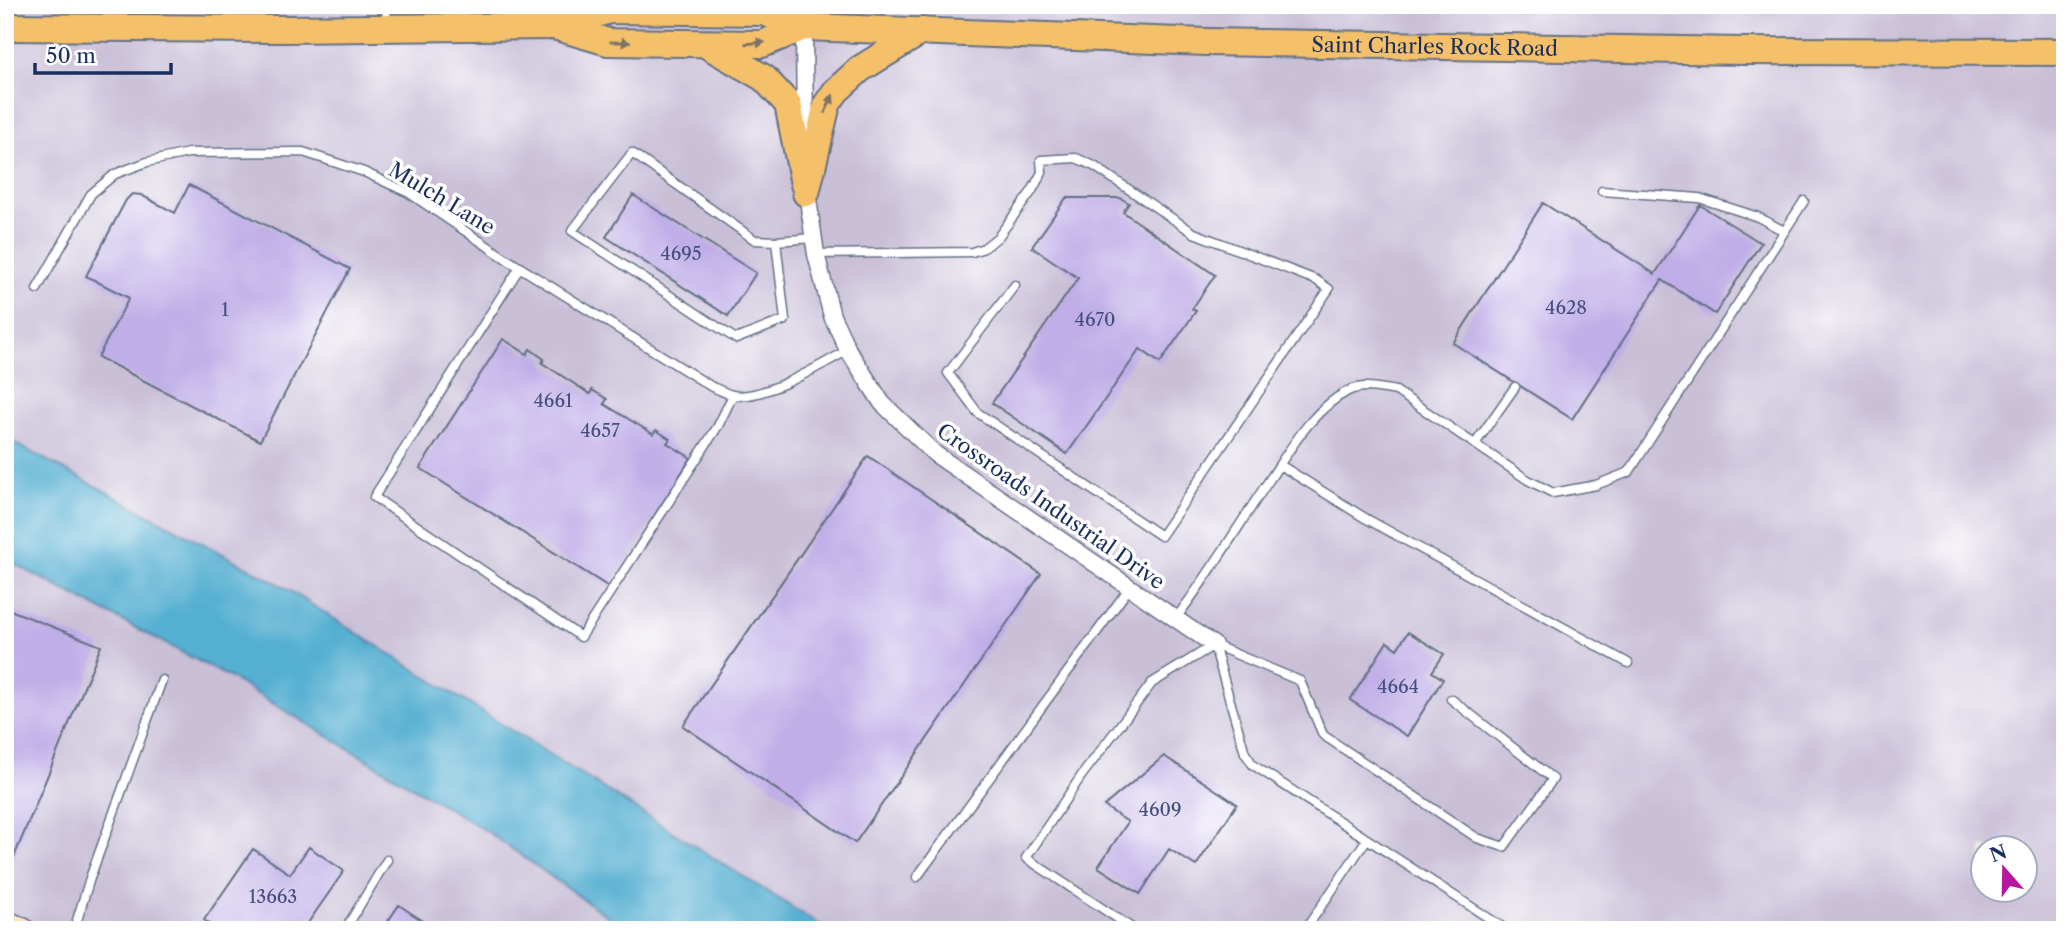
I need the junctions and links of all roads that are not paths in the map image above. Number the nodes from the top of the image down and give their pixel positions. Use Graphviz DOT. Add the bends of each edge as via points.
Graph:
graph roads {
  1 [pos="643,8"];
  2 [pos="721,9"];
  3 [pos="554,16"];
  4 [pos="807,16"];
  5 [pos="387,17"];
  6 [pos="5,27"];
  7 [pos="922,31"];
  8 [pos="702,43"];
  9 [pos="2065,52"];
  10 [pos="1602,191"];
  11 [pos="806,193"];
  12 [pos="1804,201"];
  13 [pos="1784,231"];
  14 [pos="776,242"];
  15 [pos="814,246"];
  16 [pos="520,267"];
  17 [pos="1015,285"];
  18 [pos="37,289"];
  19 [pos="848,350"];
  20 [pos="1515,387"];
  21 [pos="733,395"];
  22 [pos="1475,444"];
  23 [pos="1280,465"];
  24 [pos="1130,587"];
  25 [pos="1176,618"];
  26 [pos="1214,645"];
  27 [pos="1628,663"];
  28 [pos="162,680"];
  29 [pos="1451,699"];
  30 [pos="1367,839"];
  31 [pos="387,860"];
  32 [pos="917,877"];
  33 [pos="5,922"];
  34 [pos="23,930"];
  35 [pos="74,930"];
  36 [pos="345,930"];
  37 [pos="1135,930"];
  38 [pos="1305,930"];
  39 [pos="1507,930"];
  1 -- 2 [label="main road, Saint Charles Rock Road"];
  1 -- 3 [label="main road, Saint Charles Rock Road"];
  2 -- 4 [label="main road, Saint Charles Rock Road"];
  3 -- 5 [label="main road, Saint Charles Rock Road"];
  3 -- 8 [label="main road, Saint Charles Rock Road, one-way" via="608,42"];
  4 -- 7 [label="main road, Saint Charles Rock Road"];
  8 -- 4 [label="main road, Saint Charles Rock Road, one-way" via="762,44"];
  4 -- 11 [label="street, Crossroads Industrial Drive"];
  5 -- 6 [label="main road, Saint Charles Rock Road"];
  7 -- 9 [label="main road, Saint Charles Rock Road" via="1207,43"];
  11 -- 7 [label="main road, one-way" via="827,104 836,91 860,69"];
  8 -- 11 [label="main road" via="764,78 788,104"];
  10 -- 13 [label="lane" via="1699,198 1758,217"];
  11 -- 15 [label="street, Crossroads Industrial Drive"];
  12 -- 13 [label="lane"];
  13 -- 22 [label="lane" via="1629,472 1553,494"];
  14 -- 14 [label="lane" via="755,240 632,153 572,231 736,339 785,320"];
  14 -- 15 [label="lane"];
  15 -- 17 [label="lane" via="972,252 984,248 1026,200 1042,172 1041,160 1076,158 1194,233 1329,289 1161,536 978,413 948,373"];
  15 -- 19 [label="street, Crossroads Industrial Drive" via="832,316"];
  16 -- 18 [label="lane, Mulch Lane" via="409,193 364,172 303,152 188,153 115,174 92,194"];
  16 -- 21 [label="lane, Mulch Lane" via="712,387"];
  16 -- 21 [label="lane" via="374,497 581,637 718,426"];
  19 -- 21 [label="lane" via="789,382"];
  19 -- 24 [label="street, Crossroads Industrial Drive" via="882,403 934,454"];
  20 -- 22 [label="lane"];
  22 -- 23 [label="lane" via="1396,391 1370,387 1349,390 1322,410"];
  23 -- 25 [label="lane"];
  23 -- 27 [label="lane" via="1365,518"];
  24 -- 25 [label="street, Crossroads Industrial Drive"];
  24 -- 32 [label="lane"];
  25 -- 26 [label="street, Crossroads Industrial Drive"];
  26 -- 29 [label="lane" via="1300,681 1323,735 1476,838 1504,847 1553,779"];
  26 -- 30 [label="lane" via="1252,765"];
  26 -- 37 [label="lane" via="1152,683 1026,858"];
  28 -- 35 [label="lane"];
  30 -- 38 [label="lane"];
  30 -- 39 [label="lane"];
  31 -- 36 [label="lane"];
  33 -- 34 [label="street"];
}
